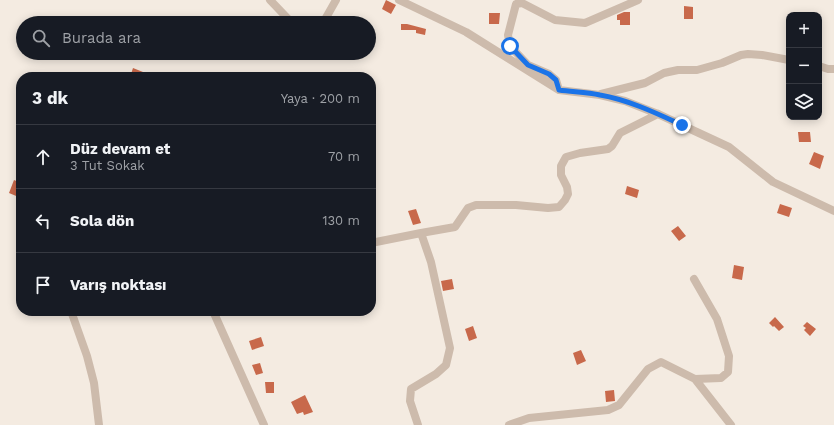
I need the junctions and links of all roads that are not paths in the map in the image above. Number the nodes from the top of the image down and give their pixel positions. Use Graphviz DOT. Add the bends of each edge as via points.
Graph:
graph roads {
  1 [pos="270,0"];
  2 [pos="336,0"];
  3 [pos="399,0"];
  4 [pos="638,0"];
  5 [pos="285,16"];
  6 [pos="327,16"];
  7 [pos="786,59"];
  8 [pos="822,67"];
  9 [pos="834,69"];
  10 [pos="559,90"];
  11 [pos="600,95"];
  12 [pos="658,114"];
  13 [pos="834,212"];
  14 [pos="421,233"];
  15 [pos="376,242"];
  16 [pos="694,279"];
  17 [pos="72,316"];
  18 [pos="215,316"];
  19 [pos="695,379"];
  20 [pos="99,425"];
  21 [pos="264,425"];
  22 [pos="418,425"];
  23 [pos="509,425"];
  24 [pos="731,425"];
  1 -- 5 [label="street"];
  2 -- 6 [label="street"];
  3 -- 10 [label="street" via="466,32"];
  4 -- 10 [label="street" via="585,23 555,20 522,3 516,4 508,35 510,46 528,65 556,80"];
  7 -- 11 [label="street" via="762,55 741,55 697,70 664,73 645,83"];
  8 -- 9 [label="street"];
  10 -- 11 [label="street"];
  11 -- 12 [label="street" via="625,101"];
  12 -- 13 [label="street" via="729,147 774,182"];
  12 -- 14 [label="street" via="620,133 608,149 566,158 561,166 561,175 568,194 559,207 476,205 468,208 455,227"];
  14 -- 15 [label="street"];
  14 -- 22 [label="street" via="431,262 450,348 446,365 411,389 410,401"];
  16 -- 19 [label="street" via="717,318 729,356 728,372 721,378"];
  17 -- 20 [label="street" via="94,383"];
  18 -- 21 [label="street"];
  19 -- 23 [label="street" via="661,362 648,369 619,405 608,410 529,418"];
  19 -- 24 [label="street"];
}
